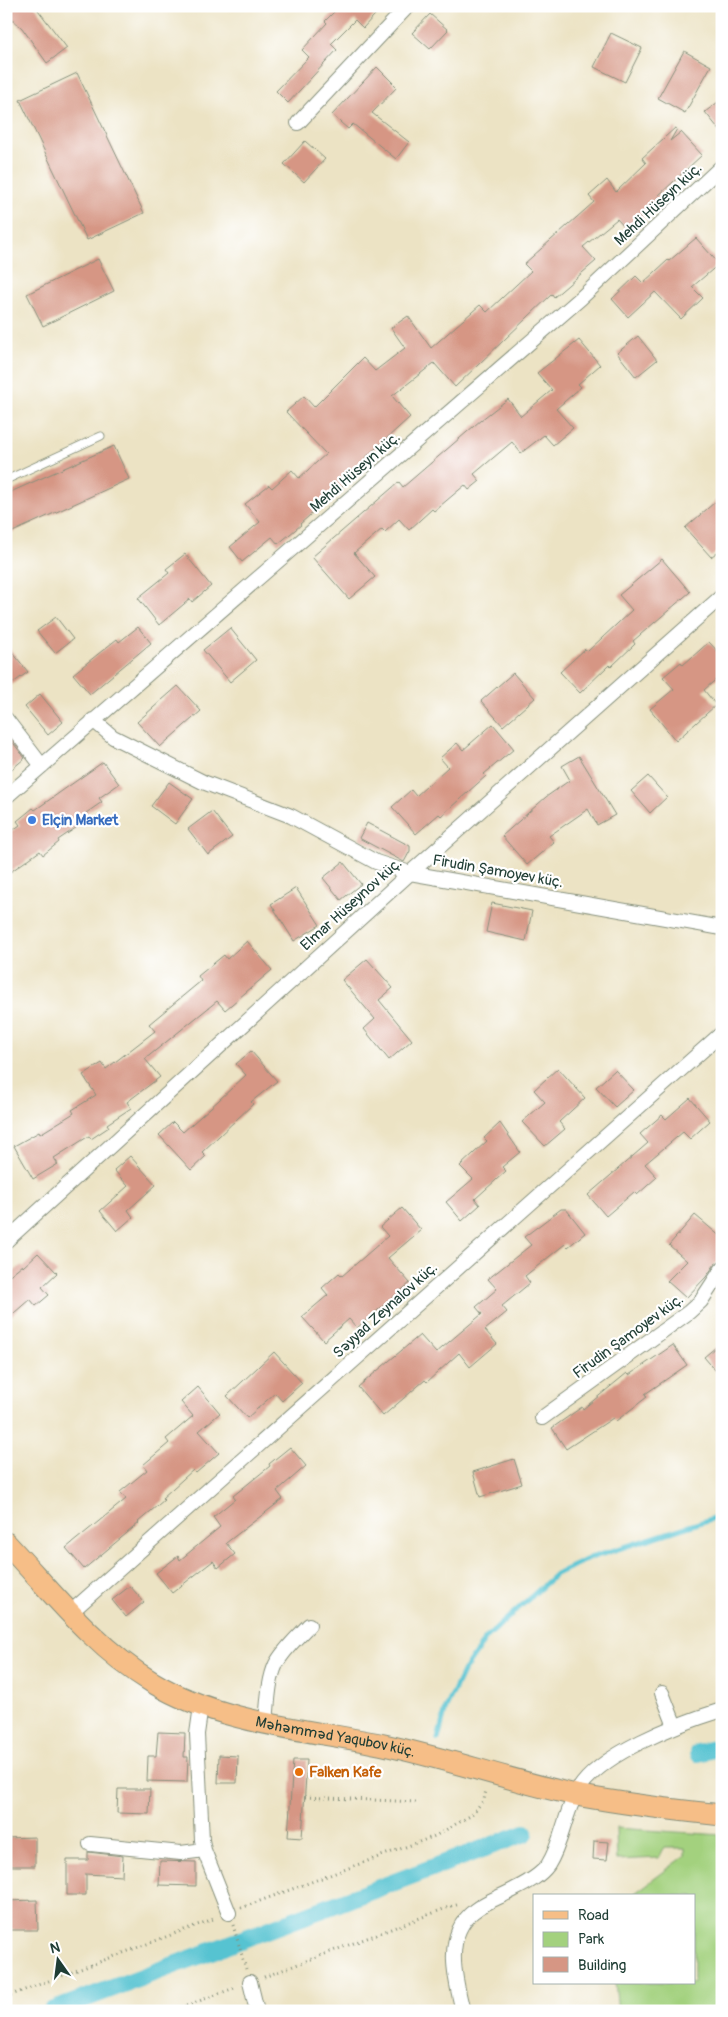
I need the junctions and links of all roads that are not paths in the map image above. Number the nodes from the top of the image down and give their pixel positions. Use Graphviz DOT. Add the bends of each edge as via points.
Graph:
graph roads {
  1 [pos="408,6"];
  2 [pos="298,123"];
  3 [pos="722,166"];
  4 [pos="101,436"];
  5 [pos="6,480"];
  6 [pos="722,596"];
  7 [pos="6,719"];
  8 [pos="93,720"];
  9 [pos="42,766"];
  10 [pos="6,798"];
  11 [pos="410,873"];
  12 [pos="722,928"];
  13 [pos="722,1032"];
  14 [pos="6,1241"];
  15 [pos="722,1269"];
  16 [pos="542,1418"];
  17 [pos="6,1543"];
  18 [pos="71,1612"];
  19 [pos="310,1625"];
  20 [pos="662,1693"];
  21 [pos="201,1706"];
  22 [pos="722,1710"];
  23 [pos="266,1722"];
  24 [pos="675,1726"];
  25 [pos="575,1794"];
  26 [pos="722,1815"];
  27 [pos="90,1844"];
  28 [pos="204,1850"];
  29 [pos="229,1913"];
  30 [pos="250,1982"];
  31 [pos="257,2011"];
  32 [pos="462,2011"];
  1 -- 2 [label="street"];
  3 -- 8 [label="street, Mehdi Hüseyn küç." via="581,298"];
  4 -- 5 [label="lane"];
  6 -- 11 [label="street, Elmar Hüseynov küç."];
  7 -- 9 [label="street"];
  8 -- 9 [label="street, Mehdi Hüseyn küç."];
  8 -- 11 [label="street, Firudin Şamoyev küç." via="112,737 203,782 291,816 376,862"];
  9 -- 10 [label="street, Mehdi Hüseyn küç."];
  11 -- 12 [label="street, Firudin Şamoyev küç."];
  11 -- 14 [label="street, Elmar Hüseynov küç."];
  13 -- 18 [label="street, Səyyad Zeynalov küç."];
  15 -- 16 [label="street, Firudin Şamoyev küç." via="701,1301 689,1312"];
  17 -- 18 [label="main road, Məhəmməd Yaqubov küç."];
  18 -- 21 [label="main road, Məhəmməd Yaqubov küç." via="125,1664 168,1691"];
  19 -- 23 [label="street" via="276,1665 271,1678"];
  20 -- 24 [label="street"];
  21 -- 23 [label="main road, Məhəmməd Yaqubov küç."];
  21 -- 28 [label="street" via="197,1734"];
  22 -- 24 [label="street"];
  23 -- 25 [label="main road, Məhəmməd Yaqubov küç." via="453,1761"];
  24 -- 25 [label="street" via="596,1770"];
  25 -- 26 [label="main road, Məhəmməd Yaqubov küç." via="633,1805"];
  25 -- 32 [label="street" via="548,1865 533,1879 473,1912 460,1928 453,1953"];
  27 -- 28 [label="street" via="181,1853"];
  28 -- 29 [label="street"];
  30 -- 31 [label="street"];
}
